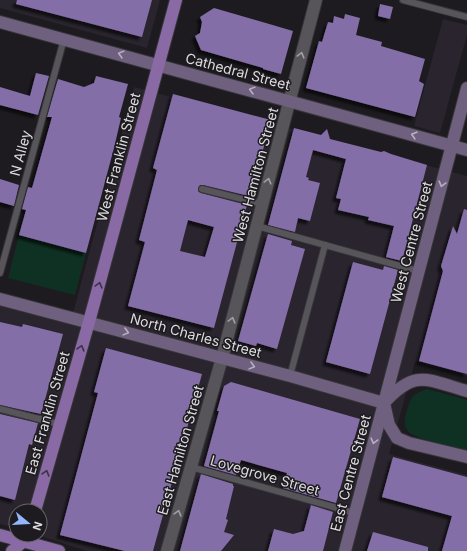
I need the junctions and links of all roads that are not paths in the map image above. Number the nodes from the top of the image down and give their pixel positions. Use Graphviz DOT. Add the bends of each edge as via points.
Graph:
graph roads {
  1 [pos="176,0"];
  2 [pos="316,0"];
  3 [pos="403,0"];
  4 [pos="467,17"];
  5 [pos="0,22"];
  6 [pos="64,39"];
  7 [pos="159,64"];
  8 [pos="467,88"];
  9 [pos="290,100"];
  10 [pos="452,146"];
  11 [pos="467,150"];
  12 [pos="202,189"];
  13 [pos="262,204"];
  14 [pos="257,226"];
  15 [pos="325,245"];
  16 [pos="418,271"];
  17 [pos="0,273"];
  18 [pos="0,299"];
  19 [pos="89,322"];
  20 [pos="222,358"];
  21 [pos="290,376"];
  22 [pos="467,391"];
  23 [pos="384,403"];
  24 [pos="0,409"];
  25 [pos="59,424"];
  26 [pos="467,457"];
  27 [pos="191,467"];
  28 [pos="37,503"];
  29 [pos="355,513"];
  30 [pos="20,543"];
  31 [pos="38,543"];
  32 [pos="12,551"];
  33 [pos="59,551"];
  34 [pos="168,551"];
  35 [pos="345,551"];
  1 -- 7 [label="main road, West Franklin Street"];
  9 -- 2 [label="street, West Hamilton Street, one-way"];
  3 -- 4 [label="lane"];
  5 -- 6 [label="main road, Cathedral Street"];
  7 -- 6 [label="main road, Cathedral Street, one-way"];
  6 -- 17 [label="lane, N Alley"];
  9 -- 7 [label="main road, Cathedral Street, one-way"];
  19 -- 7 [label="main road, West Franklin Street, one-way"];
  8 -- 10 [label="main road, West Centre Street"];
  10 -- 9 [label="main road, Cathedral Street, one-way"];
  13 -- 9 [label="street, West Hamilton Street, one-way"];
  10 -- 11 [label="main road, Cathedral Street"];
  10 -- 16 [label="main road, West Centre Street, one-way"];
  12 -- 13 [label="lane"];
  13 -- 14 [label="street, West Hamilton Street"];
  14 -- 15 [label="lane"];
  20 -- 14 [label="street, West Hamilton Street, one-way"];
  15 -- 16 [label="lane"];
  15 -- 21 [label="lane"];
  16 -- 23 [label="main road, West Centre Street"];
  18 -- 19 [label="main road, North Charles Street"];
  19 -- 20 [label="main road, North Charles Street, one-way"];
  25 -- 19 [label="main road, East Franklin Street, one-way"];
  20 -- 21 [label="main road, North Charles Street, one-way"];
  20 -- 27 [label="street, East Hamilton Street"];
  21 -- 23 [label="main road, North Charles Street"];
  22 -- 23 [label="main road" via="420,379 398,388"];
  23 -- 26 [label="main road" via="389,425 397,438 409,444"];
  23 -- 29 [label="main road, East Centre Street, one-way"];
  24 -- 25 [label="lane"];
  28 -- 25 [label="main road, East Franklin Street, one-way"];
  27 -- 29 [label="lane, Lovegrove Street"];
  34 -- 27 [label="street, East Hamilton Street, one-way"];
  29 -- 35 [label="main road, East Centre Street"];
  30 -- 32 [label="main road"];
  31 -- 33 [label="main road"];
}
